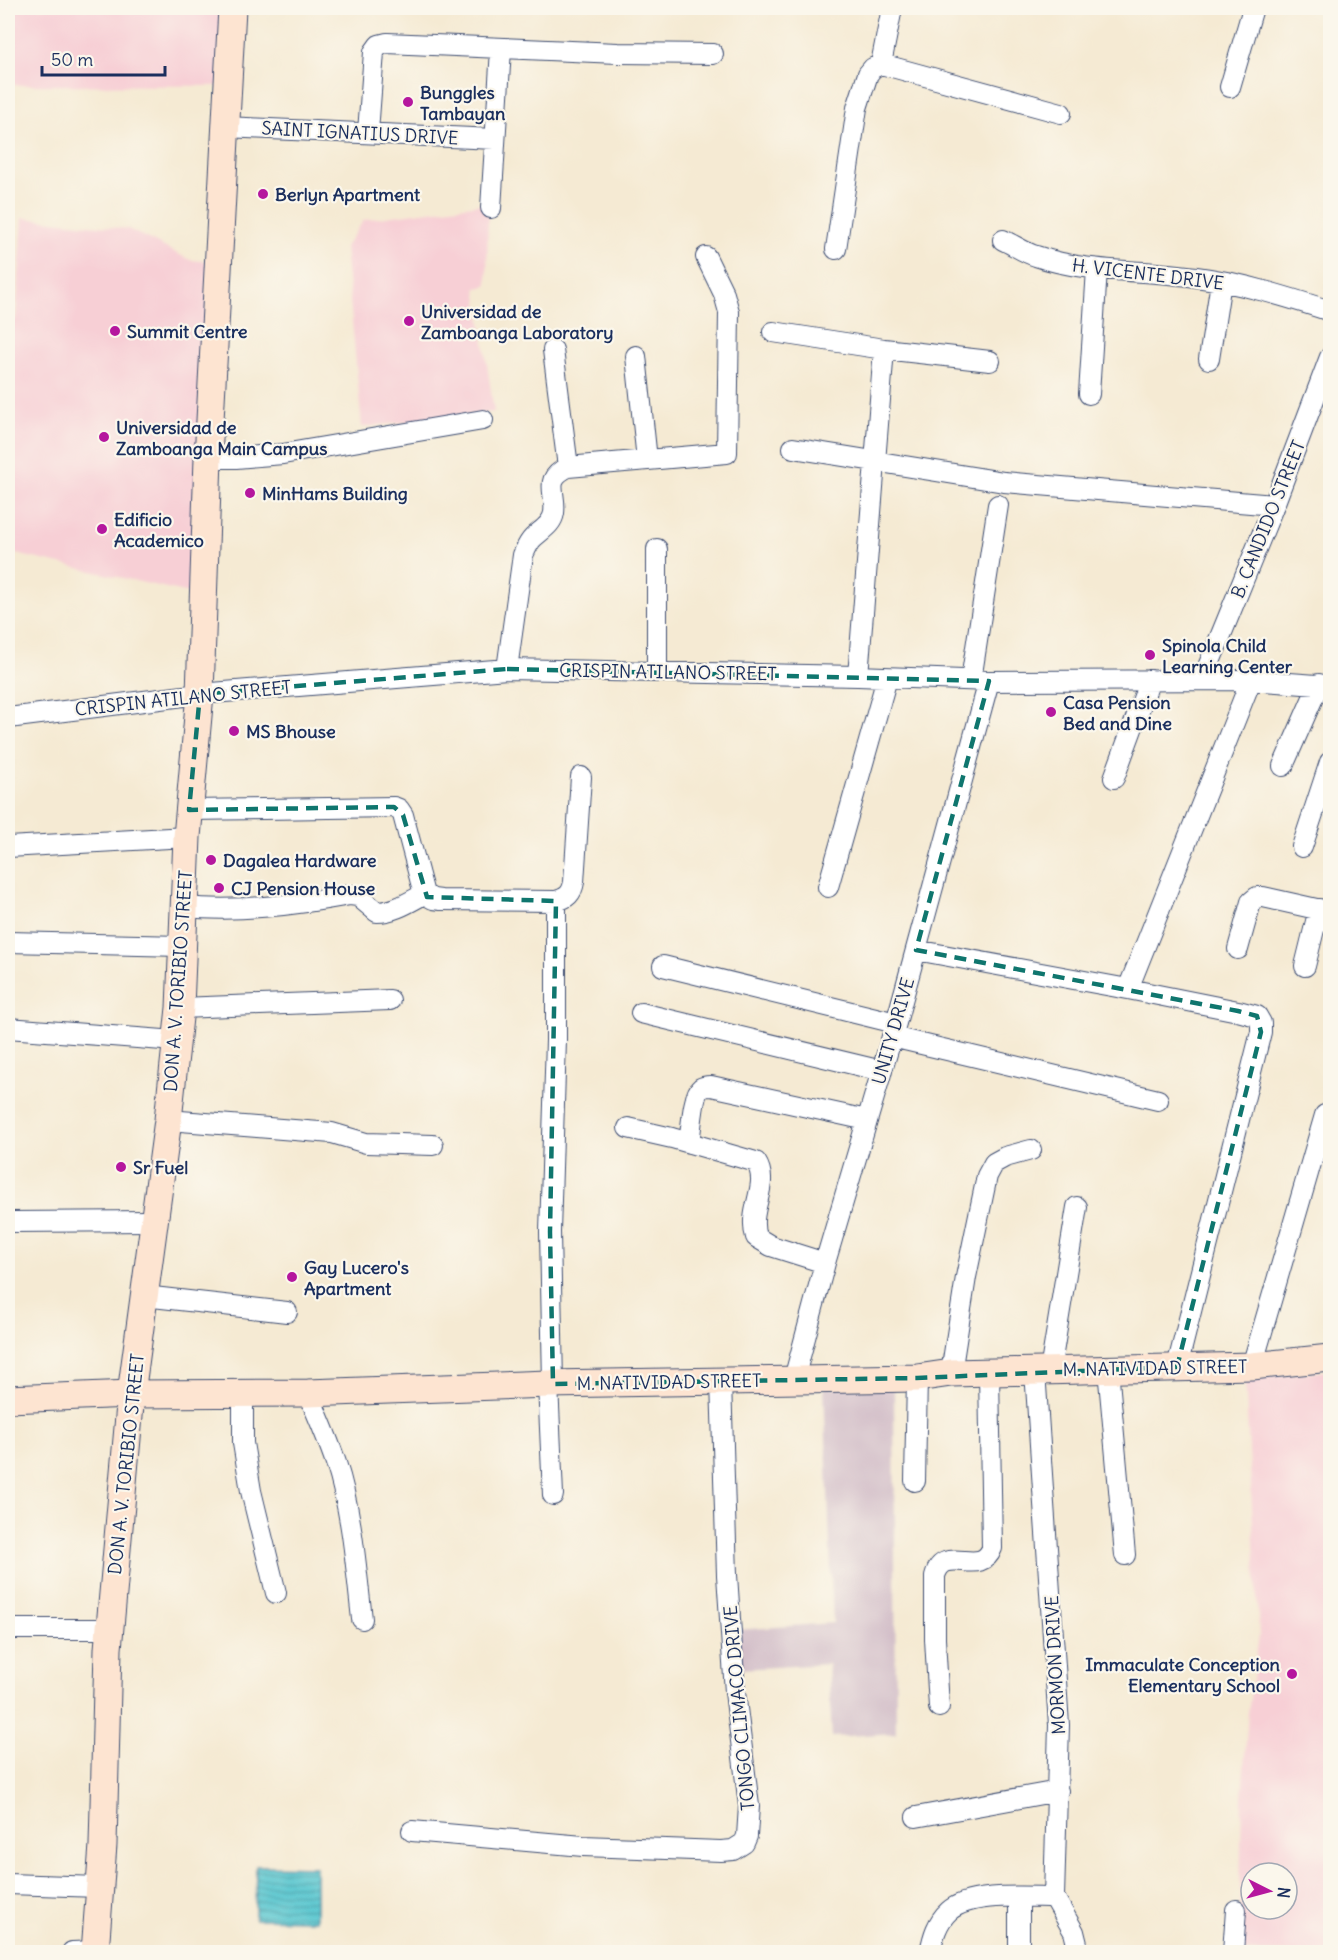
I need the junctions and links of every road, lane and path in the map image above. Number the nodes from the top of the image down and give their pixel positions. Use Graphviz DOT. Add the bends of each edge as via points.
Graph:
graph roads {
  1 [pos="232,8"];
  2 [pos="892,8"];
  3 [pos="1253,8"];
  4 [pos="501,49"];
  5 [pos="713,54"];
  6 [pos="881,64"];
  7 [pos="1230,87"];
  8 [pos="1061,113"];
  9 [pos="225,127"];
  10 [pos="368,132"];
  11 [pos="495,139"];
  12 [pos="490,208"];
  13 [pos="1003,240"];
  14 [pos="836,249"];
  15 [pos="706,257"];
  16 [pos="1097,269"];
  17 [pos="1221,282"];
  18 [pos="1330,311"];
  19 [pos="773,332"];
  20 [pos="884,349"];
  21 [pos="553,350"];
  22 [pos="636,356"];
  23 [pos="1330,357"];
  24 [pos="1209,359"];
  25 [pos="990,361"];
  26 [pos="1089,394"];
  27 [pos="1321,409"];
  28 [pos="483,420"];
  29 [pos="793,448"];
  30 [pos="208,458"];
  31 [pos="647,460"];
  32 [pos="875,461"];
  33 [pos="568,466"];
  34 [pos="998,505"];
  35 [pos="1274,505"];
  36 [pos="657,549"];
  37 [pos="507,669"];
  38 [pos="657,672"];
  39 [pos="858,676"];
  40 [pos="887,678"];
  41 [pos="1203,679"];
  42 [pos="1150,680"];
  43 [pos="1251,680"];
  44 [pos="980,681"];
  45 [pos="1325,685"];
  46 [pos="200,694"];
  47 [pos="8,718"];
  48 [pos="1330,762"];
  49 [pos="1283,766"];
  50 [pos="581,777"];
  51 [pos="1114,778"];
  52 [pos="189,810"];
  53 [pos="187,837"];
  54 [pos="8,847"];
  55 [pos="1302,847"];
  56 [pos="828,887"];
  57 [pos="424,894"];
  58 [pos="556,901"];
  59 [pos="184,908"];
  60 [pos="1325,911"];
  61 [pos="8,942"];
  62 [pos="182,946"];
  63 [pos="1238,949"];
  64 [pos="916,950"];
  65 [pos="663,966"];
  66 [pos="1305,966"];
  67 [pos="1128,989"];
  68 [pos="390,1000"];
  69 [pos="180,1008"];
  70 [pos="641,1013"];
  71 [pos="8,1028"];
  72 [pos="894,1030"];
  73 [pos="176,1041"];
  74 [pos="882,1071"];
  75 [pos="1158,1100"];
  76 [pos="1325,1115"];
  77 [pos="168,1120"];
  78 [pos="867,1120"];
  79 [pos="628,1128"];
  80 [pos="689,1143"];
  81 [pos="434,1145"];
  82 [pos="1031,1150"];
  83 [pos="1077,1207"];
  84 [pos="154,1221"];
  85 [pos="8,1222"];
  86 [pos="825,1263"];
  87 [pos="144,1296"];
  88 [pos="286,1312"];
  89 [pos="1330,1358"];
  90 [pos="1252,1366"];
  91 [pos="1177,1367"];
  92 [pos="1108,1369"];
  93 [pos="1042,1371"];
  94 [pos="989,1373"];
  95 [pos="951,1374"];
  96 [pos="917,1378"];
  97 [pos="794,1379"];
  98 [pos="721,1381"];
  99 [pos="551,1384"];
  100 [pos="243,1392"];
  101 [pos="308,1393"];
  102 [pos="131,1394"];
  103 [pos="8,1400"];
  104 [pos="915,1481"];
  105 [pos="553,1495"];
  106 [pos="1125,1555"];
  107 [pos="276,1593"];
  108 [pos="362,1619"];
  109 [pos="8,1629"];
  110 [pos="110,1629"];
  111 [pos="939,1707"];
  112 [pos="1058,1791"];
  113 [pos="916,1817"];
  114 [pos="412,1831"];
  115 [pos="8,1884"];
  116 [pos="99,1887"];
  117 [pos="1019,1897"];
  118 [pos="1054,1897"];
  119 [pos="1236,1910"];
  120 [pos="87,1952"];
  121 [pos="930,1953"];
  122 [pos="1019,1953"];
  123 [pos="1079,1953"];
  124 [pos="1233,1953"];
  1 -- 9 [label="street, DON A. V. TORIBIO STREET"];
  2 -- 6 [label="street"];
  3 -- 7 [label="street"];
  4 -- 5 [label="street"];
  4 -- 10 [label="street" via="379,45 374,52"];
  4 -- 11 [label="street"];
  6 -- 8 [label="street"];
  6 -- 14 [label="street" via="868,74 857,108"];
  9 -- 10 [label="street, SAINT IGNATIUS DRIVE"];
  9 -- 30 [label="street, DON A. V. TORIBIO STREET"];
  10 -- 11 [label="street, SAINT IGNATIUS DRIVE"];
  11 -- 12 [label="street"];
  13 -- 16 [label="street, H. VICENTE DRIVE" via="1034,256"];
  15 -- 31 [label="street" via="729,312 727,453"];
  16 -- 17 [label="street, H. VICENTE DRIVE" via="1177,274"];
  16 -- 26 [label="street"];
  17 -- 18 [label="street, H. VICENTE DRIVE"];
  17 -- 24 [label="street"];
  19 -- 20 [label="street"];
  20 -- 25 [label="street"];
  20 -- 32 [label="street"];
  21 -- 33 [label="street"];
  22 -- 31 [label="street"];
  23 -- 27 [label="street, B. CANDIDO STREET"];
  27 -- 35 [label="street, B. CANDIDO STREET"];
  28 -- 30 [label="street" via="284,454"];
  29 -- 32 [label="street"];
  30 -- 46 [label="street, DON A. V. TORIBIO STREET"];
  31 -- 33 [label="street"];
  32 -- 35 [label="street" via="1004,482"];
  32 -- 39 [label="street"];
  33 -- 37 [label="street" via="552,481 554,514 528,543 524,555"];
  34 -- 44 [label="street, UNITY DRIVE"];
  35 -- 41 [label="street, B. CANDIDO STREET"];
  36 -- 38 [label="street"];
  37 -- 38 [label="street, CRISPIN ATILANO STREET"];
  37 -- 46 [label="street, CRISPIN ATILANO STREET"];
  38 -- 39 [label="street, CRISPIN ATILANO STREET"];
  39 -- 40 [label="street, CRISPIN ATILANO STREET"];
  40 -- 44 [label="street, CRISPIN ATILANO STREET"];
  40 -- 56 [label="street"];
  41 -- 42 [label="street, CRISPIN ATILANO STREET"];
  41 -- 43 [label="street, CRISPIN ATILANO STREET"];
  42 -- 44 [label="street, CRISPIN ATILANO STREET"];
  42 -- 51 [label="street"];
  43 -- 45 [label="street, CRISPIN ATILANO STREET"];
  43 -- 67 [label="street"];
  44 -- 64 [label="street, UNITY DRIVE"];
  45 -- 49 [label="street"];
  46 -- 47 [label="street, CRISPIN ATILANO STREET"];
  46 -- 52 [label="street, DON A. V. TORIBIO STREET"];
  48 -- 55 [label="street"];
  50 -- 58 [label="street" via="574,882 565,899"];
  52 -- 53 [label="street, DON A. V. TORIBIO STREET"];
  52 -- 57 [label="street" via="394,807 403,815"];
  53 -- 54 [label="street"];
  53 -- 59 [label="street, DON A. V. TORIBIO STREET"];
  57 -- 58 [label="street" via="433,899"];
  57 -- 59 [label="street" via="384,912 377,912 358,896 350,895 267,907"];
  58 -- 99 [label="street"];
  59 -- 62 [label="street, DON A. V. TORIBIO STREET"];
  60 -- 63 [label="street" via="1257,897 1251,902"];
  60 -- 66 [label="street"];
  61 -- 62 [label="street"];
  62 -- 69 [label="street, DON A. V. TORIBIO STREET"];
  64 -- 67 [label="street"];
  64 -- 72 [label="street, UNITY DRIVE"];
  65 -- 72 [label="street"];
  67 -- 91 [label="street" via="1238,1011 1257,1016 1262,1023"];
  68 -- 69 [label="street"];
  69 -- 73 [label="street, DON A. V. TORIBIO STREET"];
  70 -- 74 [label="street"];
  71 -- 73 [label="street"];
  72 -- 74 [label="street, UNITY DRIVE"];
  72 -- 75 [label="street"];
  73 -- 77 [label="street, DON A. V. TORIBIO STREET"];
  74 -- 78 [label="street, UNITY DRIVE"];
  76 -- 90 [label="street"];
  77 -- 81 [label="street" via="332,1133 366,1143"];
  77 -- 84 [label="street, DON A. V. TORIBIO STREET"];
  78 -- 80 [label="street" via="705,1086 696,1098"];
  78 -- 86 [label="street, UNITY DRIVE"];
  79 -- 80 [label="street"];
  80 -- 86 [label="street" via="756,1162 762,1175 754,1213 756,1237 771,1246"];
  82 -- 95 [label="street" via="994,1163 987,1176"];
  83 -- 93 [label="street, MORMON DRIVE"];
  84 -- 85 [label="street"];
  84 -- 87 [label="street, DON A. V. TORIBIO STREET"];
  86 -- 97 [label="street, UNITY DRIVE"];
  87 -- 88 [label="street"];
  87 -- 102 [label="street, DON A. V. TORIBIO STREET"];
  89 -- 90 [label="street, M. NATIVIDAD STREET"];
  90 -- 91 [label="street, M. NATIVIDAD STREET"];
  91 -- 92 [label="street, M. NATIVIDAD STREET"];
  92 -- 93 [label="street, M. NATIVIDAD STREET"];
  92 -- 106 [label="street"];
  93 -- 94 [label="street, M. NATIVIDAD STREET"];
  93 -- 112 [label="street, MORMON DRIVE" via="1059,1725"];
  94 -- 95 [label="street, M. NATIVIDAD STREET"];
  94 -- 111 [label="street" via="992,1548 981,1561 948,1561 937,1567 935,1639"];
  95 -- 96 [label="street, M. NATIVIDAD STREET"];
  96 -- 97 [label="street, M. NATIVIDAD STREET"];
  96 -- 104 [label="street"];
  97 -- 98 [label="street, M. NATIVIDAD STREET"];
  98 -- 99 [label="street, M. NATIVIDAD STREET"];
  98 -- 114 [label="street, TONGO CLIMACO DRIVE" via="735,1692 749,1806 744,1843 721,1851 583,1846"];
  99 -- 101 [label="street, M. NATIVIDAD STREET"];
  99 -- 105 [label="street"];
  100 -- 101 [label="street, M. NATIVIDAD STREET"];
  100 -- 102 [label="street, M. NATIVIDAD STREET"];
  100 -- 107 [label="street" via="243,1443"];
  101 -- 108 [label="street" via="337,1464 344,1493"];
  102 -- 103 [label="street, M. NATIVIDAD STREET"];
  102 -- 110 [label="street, DON A. V. TORIBIO STREET"];
  109 -- 110 [label="street"];
  110 -- 116 [label="street, DON A. V. TORIBIO STREET" via="104,1845"];
  112 -- 113 [label="street"];
  112 -- 118 [label="street, MORMON DRIVE"];
  115 -- 116 [label="street"];
  116 -- 120 [label="street, DON A. V. TORIBIO STREET"];
  117 -- 118 [label="street"];
  117 -- 121 [label="street" via="976,1900 951,1909 933,1936"];
  117 -- 122 [label="street"];
  118 -- 123 [label="street" via="1074,1932"];
  119 -- 124 [label="street"];
}
